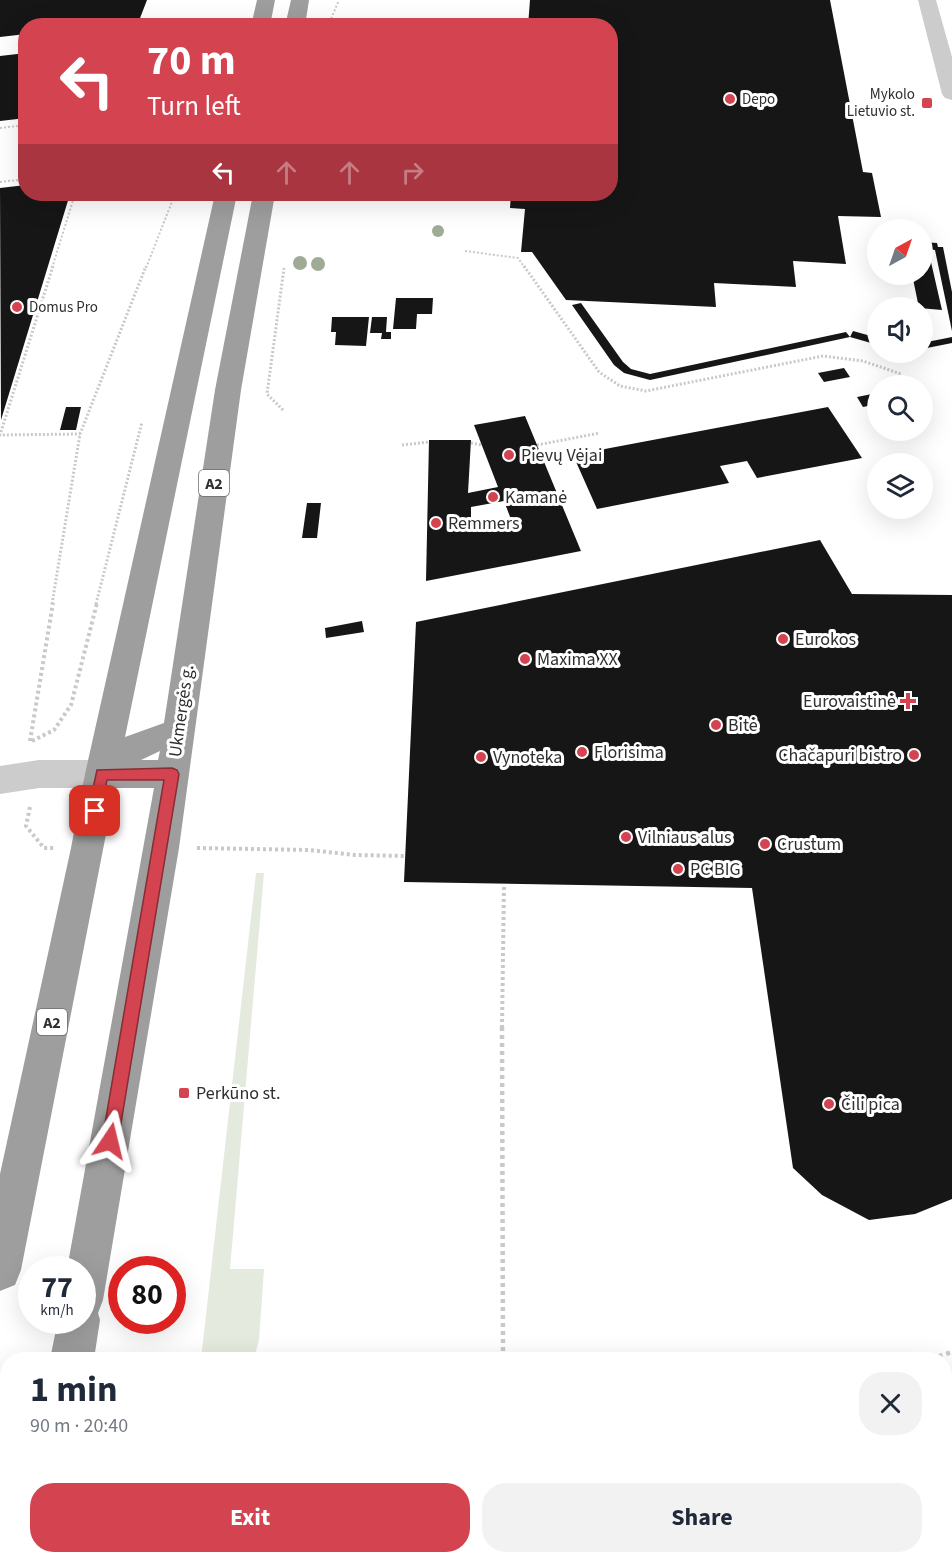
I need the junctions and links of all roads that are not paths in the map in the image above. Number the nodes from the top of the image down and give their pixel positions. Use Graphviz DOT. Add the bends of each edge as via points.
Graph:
graph roads {
  1 [pos="266,0"];
  2 [pos="300,0"];
  3 [pos="927,0"];
  4 [pos="262,18"];
  5 [pos="297,18"];
  6 [pos="952,94"];
  7 [pos="224,201"];
  8 [pos="263,201"];
  9 [pos="178,733"];
  10 [pos="101,774"];
  11 [pos="172,774"];
  12 [pos="0,780"];
  13 [pos="90,1256"];
  14 [pos="0,1270"];
  15 [pos="76,1334"];
  16 [pos="73,1352"];
  1 -- 4 [label="highway"];
  2 -- 5 [label="highway"];
  3 -- 6 [label="street"];
  7 -- 10 [label="highway, A2"];
  8 -- 9 [label="highway, Ukmergės g. / A2" via="228,390"];
  9 -- 10 [label="highway" via="135,745"];
  9 -- 11 [label="highway, Ukmergės g. / A2"];
  10 -- 11 [label="highway"];
  10 -- 12 [label="street" via="39,774"];
  10 -- 14 [label="highway, A2"];
  11 -- 13 [label="highway, Ukmergės g. / A2"];
  15 -- 16 [label="highway"];
}
